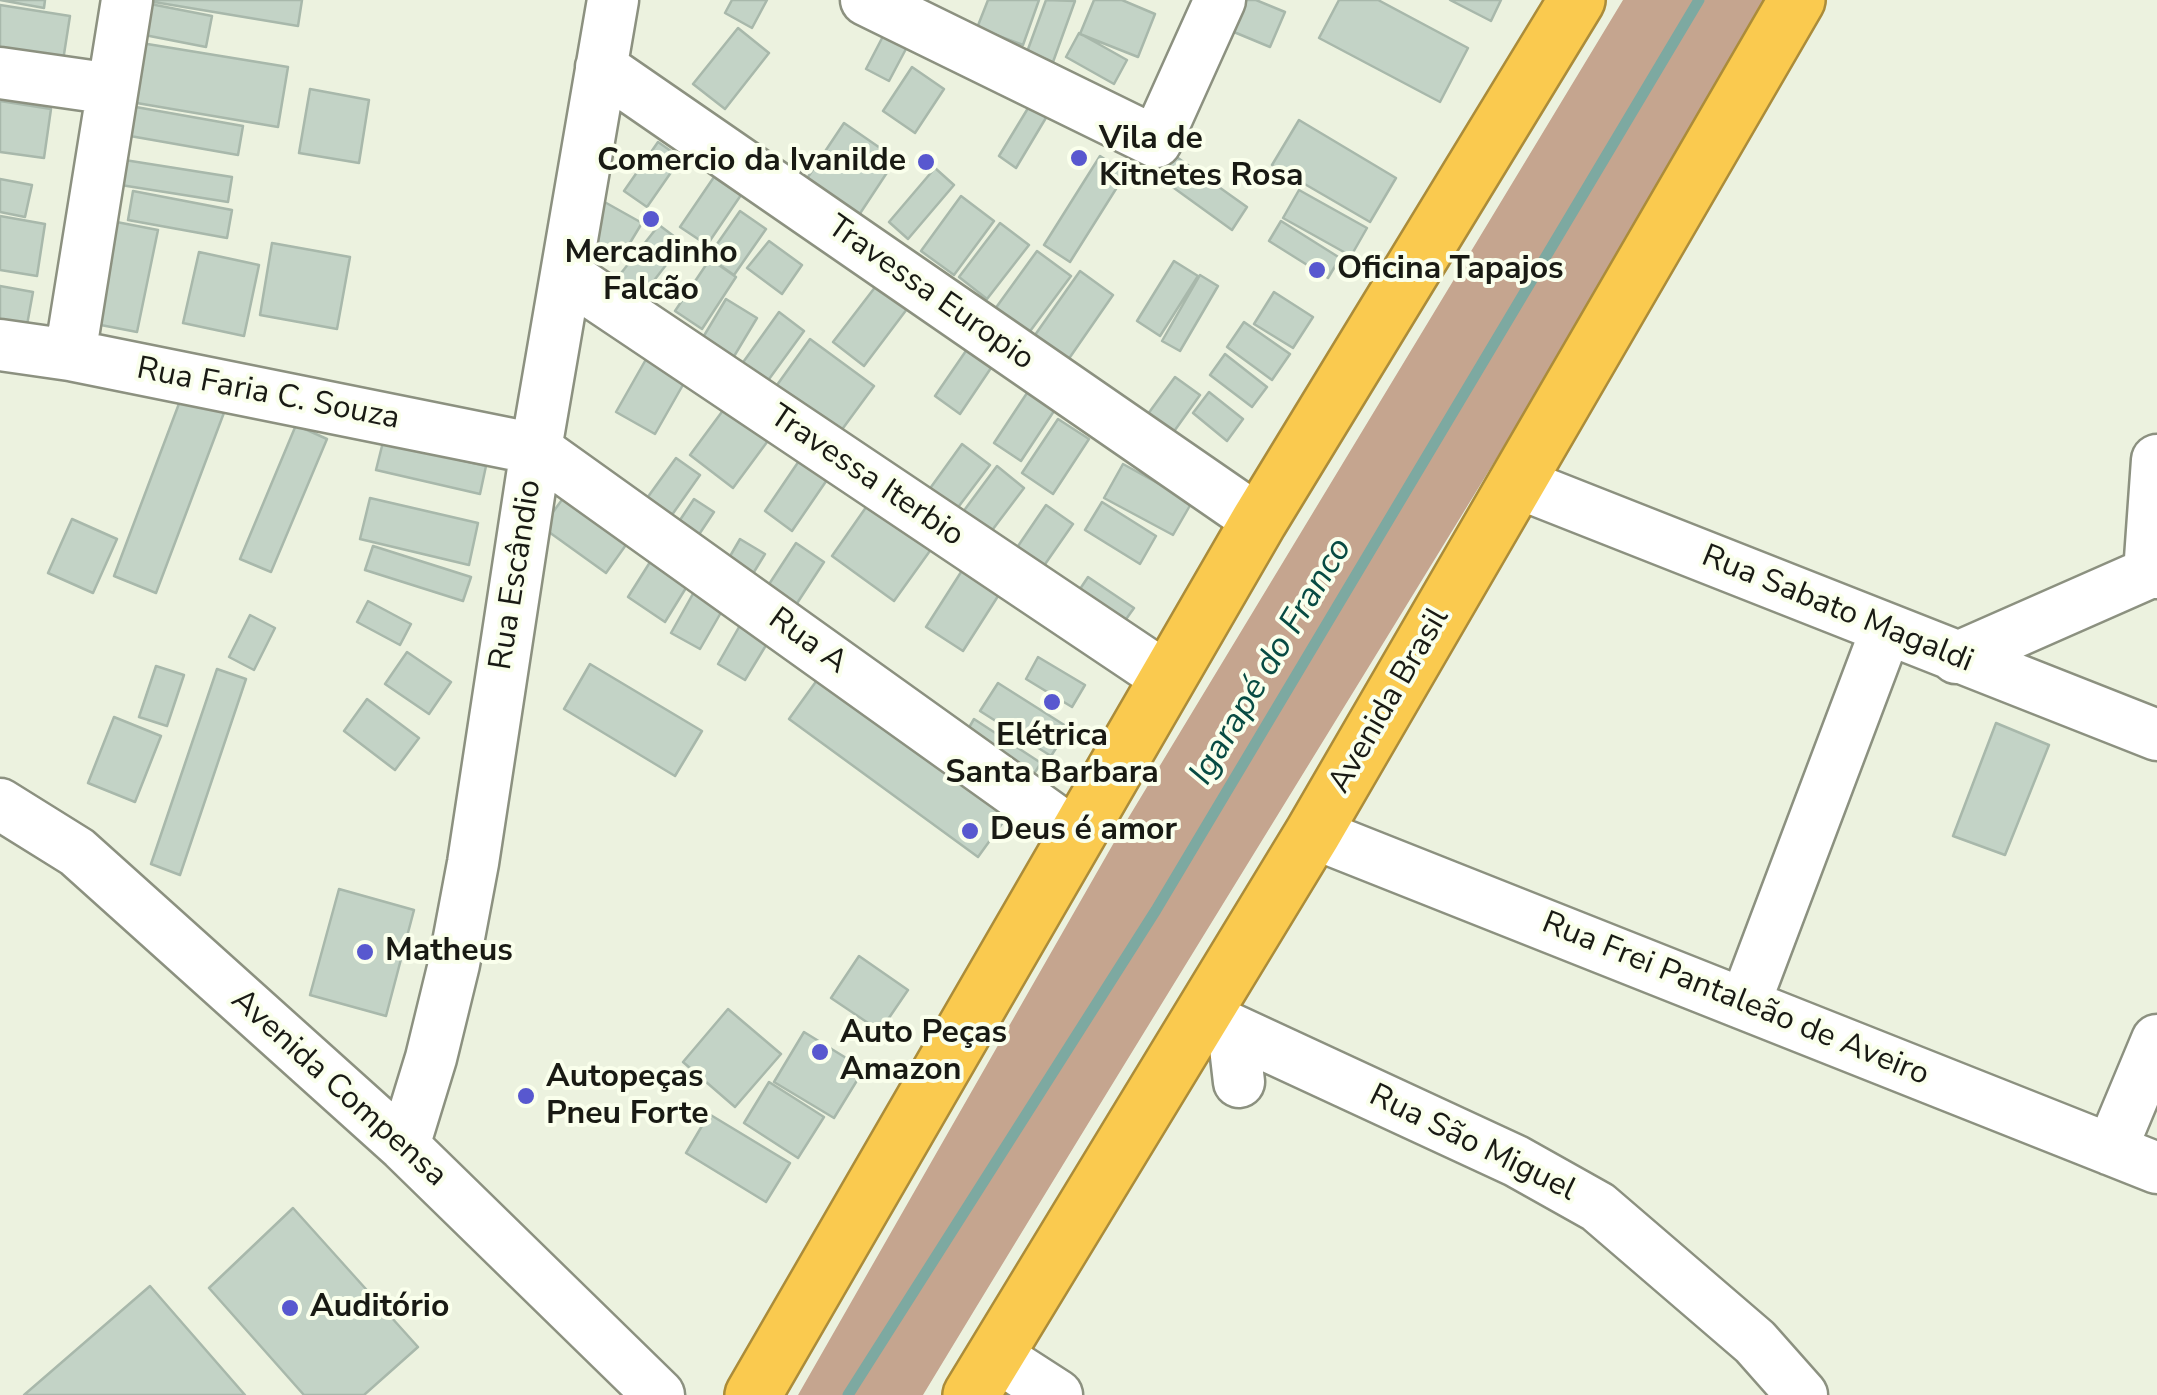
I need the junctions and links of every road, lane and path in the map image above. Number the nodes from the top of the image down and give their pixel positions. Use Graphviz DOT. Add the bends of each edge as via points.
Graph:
graph roads {
  1 [pos="126,0"];
  2 [pos="613,0"];
  3 [pos="866,0"];
  4 [pos="1220,0"];
  5 [pos="1577,0"];
  6 [pos="1797,0"];
  7 [pos="600,67"];
  8 [pos="0,72"];
  9 [pos="112,89"];
  10 [pos="566,275"];
  11 [pos="0,345"];
  12 [pos="70,355"];
  13 [pos="536,449"];
  14 [pos="2157,460"];
  15 [pos="1518,483"];
  16 [pos="1259,521"];
  17 [pos="2153,573"];
  18 [pos="1886,630"];
  19 [pos="1956,658"];
  20 [pos="1167,678"];
  21 [pos="2157,734"];
  22 [pos="0,804"];
  23 [pos="1313,833"];
  24 [pos="1078,836"];
  25 [pos="1744,1003"];
  26 [pos="1218,1023"];
  27 [pos="2157,1040"];
  28 [pos="1239,1082"];
  29 [pos="404,1146"];
  30 [pos="2111,1150"];
  31 [pos="2157,1168"];
  32 [pos="983,1375"];
  33 [pos="660,1395"];
  34 [pos="754,1395"];
  35 [pos="1057,1395"];
  36 [pos="1802,1395"];
  1 -- 9 [label="street"];
  2 -- 7 [label="street, Rua Escândio"];
  3 -- 4 [label="street" via="1158,140"];
  5 -- 16 [label="highway"];
  6 -- 15 [label="highway, Avenida Brasil"];
  7 -- 10 [label="street, Rua Escândio"];
  7 -- 16 [label="street, Travessa Europio"];
  8 -- 9 [label="street"];
  9 -- 12 [label="street"];
  10 -- 13 [label="street, Rua Escândio"];
  10 -- 20 [label="street, Travessa Iterbio"];
  11 -- 12 [label="street, Rua Faria C. Souza"];
  12 -- 13 [label="street, Rua Faria C. Souza"];
  13 -- 24 [label="street, Rua A"];
  13 -- 29 [label="street, Rua Escândio" via="467,897"];
  14 -- 17 [label="street"];
  15 -- 18 [label="street, Rua Sabato Magaldi"];
  15 -- 23 [label="highway, Avenida Brasil"];
  16 -- 20 [label="highway"];
  17 -- 19 [label="street"];
  18 -- 19 [label="street, Rua Sabato Magaldi"];
  18 -- 25 [label="street"];
  19 -- 21 [label="street, Rua Sabato Magaldi"];
  20 -- 24 [label="highway"];
  22 -- 29 [label="street, Avenida Compensa" via="77,852"];
  23 -- 25 [label="street, Rua Frei Pantaleão de Aveiro"];
  23 -- 26 [label="highway, Avenida Brasil"];
  24 -- 34 [label="highway"];
  25 -- 30 [label="street, Rua Frei Pantaleão de Aveiro"];
  26 -- 28 [label="street"];
  26 -- 32 [label="highway, Avenida Brasil"];
  26 -- 36 [label="street, Rua São Miguel" via="1516,1161 1598,1207 1756,1342"];
  27 -- 30 [label="street"];
  29 -- 33 [label="street, Avenida Compensa"];
  30 -- 31 [label="street, Rua Frei Pantaleão de Aveiro"];
  32 -- 35 [label="street"];
}
